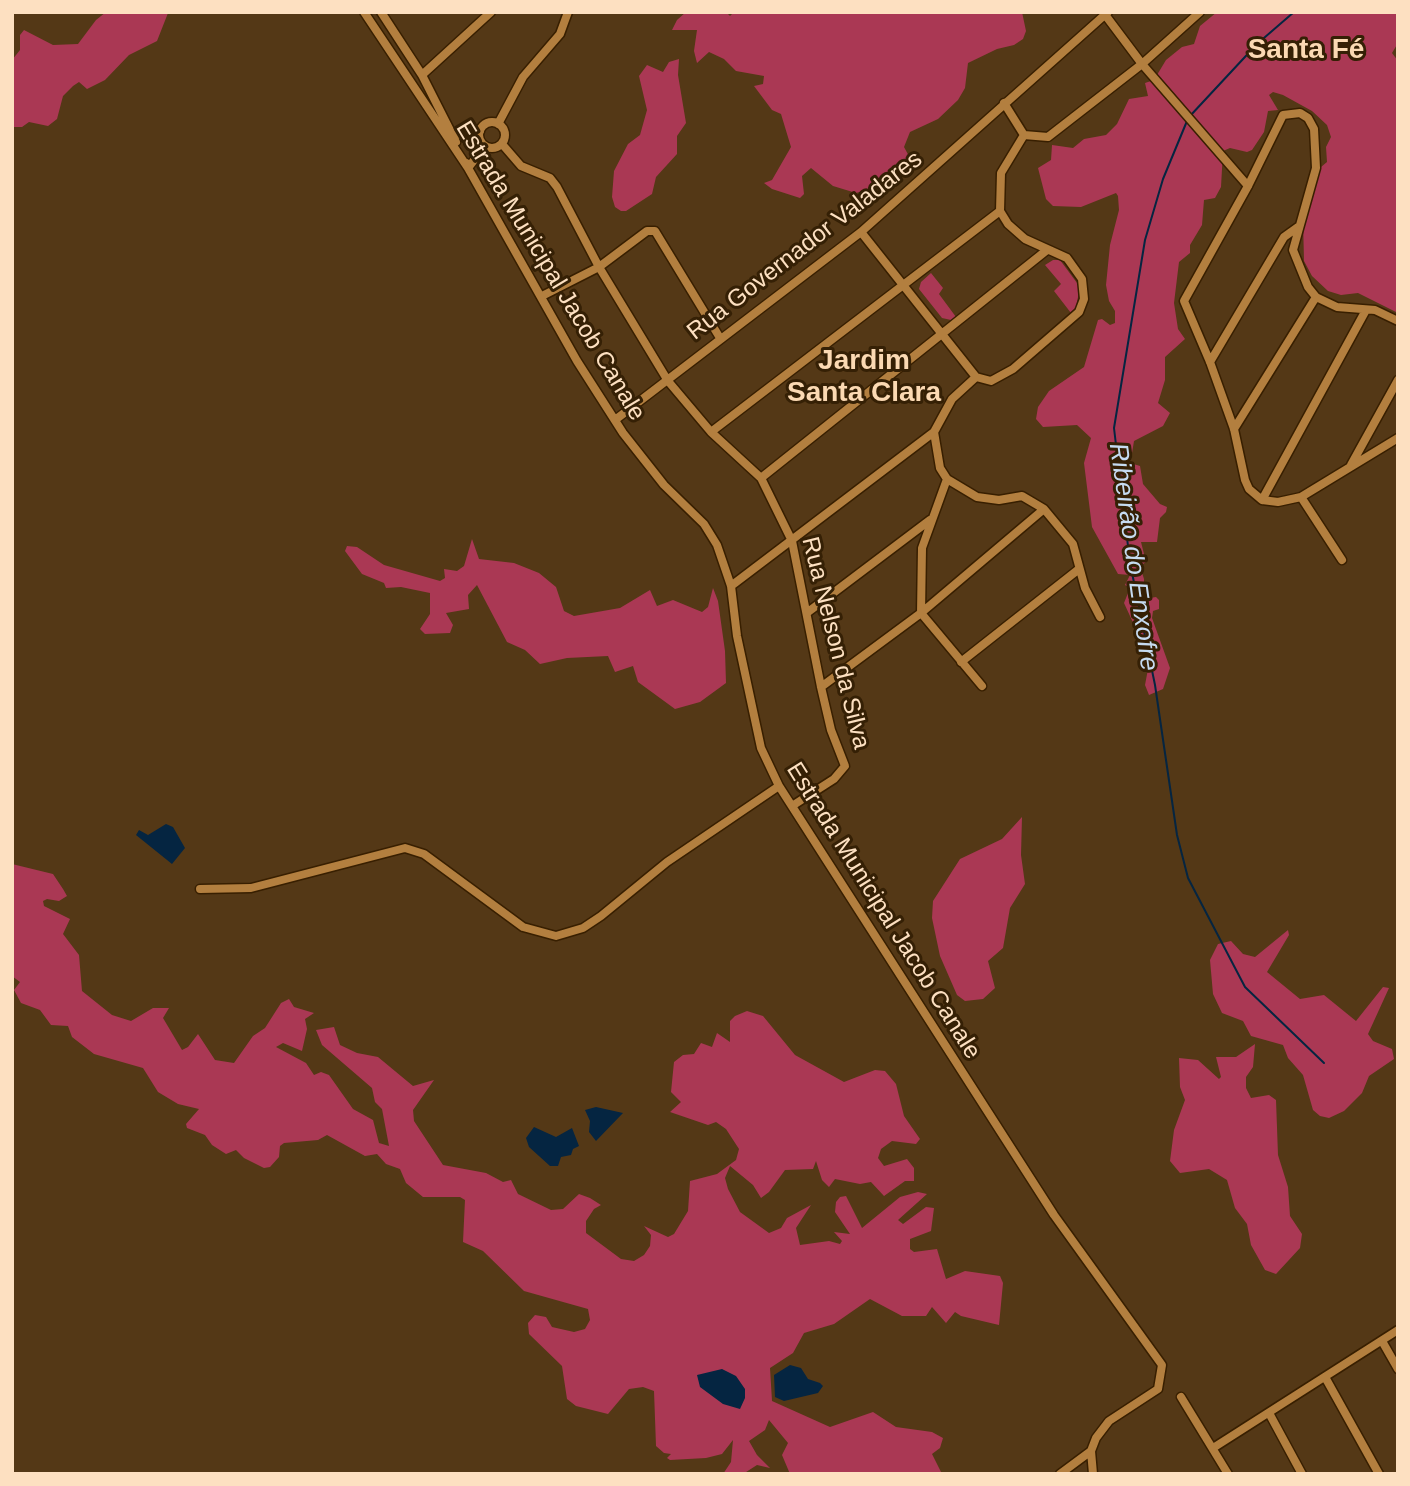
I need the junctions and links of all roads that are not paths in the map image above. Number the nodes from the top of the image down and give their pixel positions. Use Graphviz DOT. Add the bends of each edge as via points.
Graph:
graph roads {
  1 [pos="491,12"];
  2 [pos="568,12"];
  3 [pos="1200,12"];
  4 [pos="383,13"];
  5 [pos="1105,13"];
  6 [pos="365,14"];
  7 [pos="1142,64"];
  8 [pos="422,75"];
  9 [pos="1004,103"];
  10 [pos="498,124"];
  11 [pos="480,131"];
  12 [pos="452,134"];
  13 [pos="1024,135"];
  14 [pos="502,144"];
  15 [pos="485,146"];
  16 [pos="468,167"];
  17 [pos="1248,186"];
  18 [pos="1000,211"];
  19 [pos="1298,227"];
  20 [pos="861,232"];
  21 [pos="1046,250"];
  22 [pos="599,267"];
  23 [pos="901,286"];
  24 [pos="542,296"];
  25 [pos="1316,297"];
  26 [pos="1366,310"];
  27 [pos="1398,321"];
  28 [pos="943,336"];
  29 [pos="720,338"];
  30 [pos="1210,362"];
  31 [pos="976,377"];
  32 [pos="1398,380"];
  33 [pos="668,381"];
  34 [pos="615,420"];
  35 [pos="1234,429"];
  36 [pos="711,432"];
  37 [pos="934,432"];
  38 [pos="1398,438"];
  39 [pos="1350,467"];
  40 [pos="761,478"];
  41 [pos="947,479"];
  42 [pos="1301,497"];
  43 [pos="1262,500"];
  44 [pos="1044,509"];
  45 [pos="930,520"];
  46 [pos="792,541"];
  47 [pos="905,541"];
  48 [pos="922,548"];
  49 [pos="1342,560"];
  50 [pos="1079,569"];
  51 [pos="731,586"];
  52 [pos="808,612"];
  53 [pos="921,612"];
  54 [pos="1100,617"];
  55 [pos="961,662"];
  56 [pos="982,686"];
  57 [pos="821,687"];
  58 [pos="779,786"];
  59 [pos="792,806"];
  60 [pos="200,889"];
  61 [pos="1398,1331"];
  62 [pos="1382,1341"];
  63 [pos="1398,1369"];
  64 [pos="1325,1377"];
  65 [pos="1181,1396"];
  66 [pos="1269,1413"];
  67 [pos="1213,1448"];
  68 [pos="1091,1451"];
  69 [pos="1060,1474"];
  70 [pos="1093,1474"];
  71 [pos="1228,1474"];
  72 [pos="1302,1474"];
  73 [pos="1379,1474"];
  1 -- 8 [label="street"];
  2 -- 10 [label="street" via="560,34 523,77"];
  3 -- 7 [label="street"];
  4 -- 6 [label="street"];
  4 -- 8 [label="street"];
  5 -- 7 [label="street"];
  5 -- 9 [label="street, Rua Governador Valadares"];
  6 -- 16 [label="street, Estrada Municipal Jacob Canale"];
  7 -- 13 [label="street" via="1048,137"];
  7 -- 17 [label="street"];
  8 -- 12 [label="street"];
  9 -- 13 [label="street"];
  9 -- 20 [label="street, Rua Governador Valadares"];
  10 -- 11 [label="street" via="490,122"];
  10 -- 14 [label="street" via="504,131"];
  11 -- 12 [label="street"];
  11 -- 15 [label="street"];
  12 -- 16 [label="street"];
  13 -- 18 [label="street" via="1001,173"];
  14 -- 15 [label="street"];
  14 -- 22 [label="street, Rua Nelson da Silva" via="521,166 550,178 558,187"];
  15 -- 16 [label="street"];
  16 -- 24 [label="street, Estrada Municipal Jacob Canale"];
  17 -- 19 [label="street" via="1283,115 1308,118 1314,129 1316,168"];
  17 -- 30 [label="street" via="1184,301"];
  18 -- 21 [label="street" via="1025,239"];
  18 -- 23 [label="street"];
  19 -- 25 [label="street" via="1294,256"];
  19 -- 30 [label="street" via="1284,237"];
  20 -- 23 [label="street"];
  20 -- 29 [label="street, Rua Governador Valadares"];
  21 -- 28 [label="street"];
  21 -- 31 [label="street" via="1067,258 1082,279 1084,299 1079,312 998,379"];
  22 -- 24 [label="street"];
  22 -- 29 [label="street" via="648,231 655,232"];
  22 -- 33 [label="street, Rua Nelson da Silva"];
  23 -- 28 [label="street"];
  23 -- 36 [label="street"];
  24 -- 34 [label="street, Estrada Municipal Jacob Canale"];
  25 -- 26 [label="street" via="1337,307"];
  25 -- 35 [label="street"];
  26 -- 27 [label="street"];
  26 -- 43 [label="street"];
  28 -- 31 [label="street"];
  28 -- 40 [label="street"];
  29 -- 33 [label="street, Rua Governador Valadares"];
  30 -- 35 [label="street"];
  31 -- 37 [label="street" via="952,399"];
  32 -- 39 [label="street"];
  33 -- 34 [label="street, Rua Governador Valadares"];
  33 -- 36 [label="street, Rua Nelson da Silva"];
  34 -- 51 [label="street, Estrada Municipal Jacob Canale" via="664,485 704,524 717,545"];
  35 -- 43 [label="street" via="1245,480"];
  36 -- 40 [label="street, Rua Nelson da Silva"];
  37 -- 41 [label="street" via="940,468"];
  37 -- 46 [label="street"];
  38 -- 39 [label="street"];
  39 -- 42 [label="street"];
  40 -- 46 [label="street, Rua Nelson da Silva"];
  41 -- 44 [label="street" via="977,497 1022,496"];
  41 -- 45 [label="street"];
  42 -- 43 [label="street"];
  42 -- 49 [label="street"];
  44 -- 50 [label="street" via="1073,544"];
  44 -- 53 [label="street"];
  45 -- 47 [label="street"];
  45 -- 48 [label="street"];
  46 -- 51 [label="street"];
  46 -- 52 [label="street, Rua Nelson da Silva"];
  47 -- 48 [label="street"];
  47 -- 52 [label="street"];
  48 -- 53 [label="street"];
  50 -- 54 [label="street"];
  50 -- 55 [label="street"];
  51 -- 58 [label="street, Estrada Municipal Jacob Canale" via="761,748"];
  52 -- 57 [label="street, Rua Nelson da Silva"];
  53 -- 55 [label="street"];
  53 -- 57 [label="street"];
  55 -- 56 [label="street"];
  57 -- 59 [label="street, Rua Nelson da Silva" via="845,766 834,779"];
  58 -- 59 [label="street, Estrada Municipal Jacob Canale"];
  58 -- 60 [label="street" via="667,862 601,916 583,928 556,936 523,927 424,854 405,848 251,888"];
  59 -- 68 [label="street, Estrada Municipal Jacob Canale" via="1054,1215 1162,1365 1158,1389 1109,1421"];
  61 -- 62 [label="street"];
  62 -- 63 [label="street"];
  62 -- 64 [label="street"];
  64 -- 66 [label="street"];
  64 -- 73 [label="street"];
  65 -- 67 [label="street"];
  66 -- 67 [label="street"];
  66 -- 72 [label="street"];
  67 -- 71 [label="street"];
  68 -- 69 [label="street"];
  68 -- 70 [label="street"];
}
